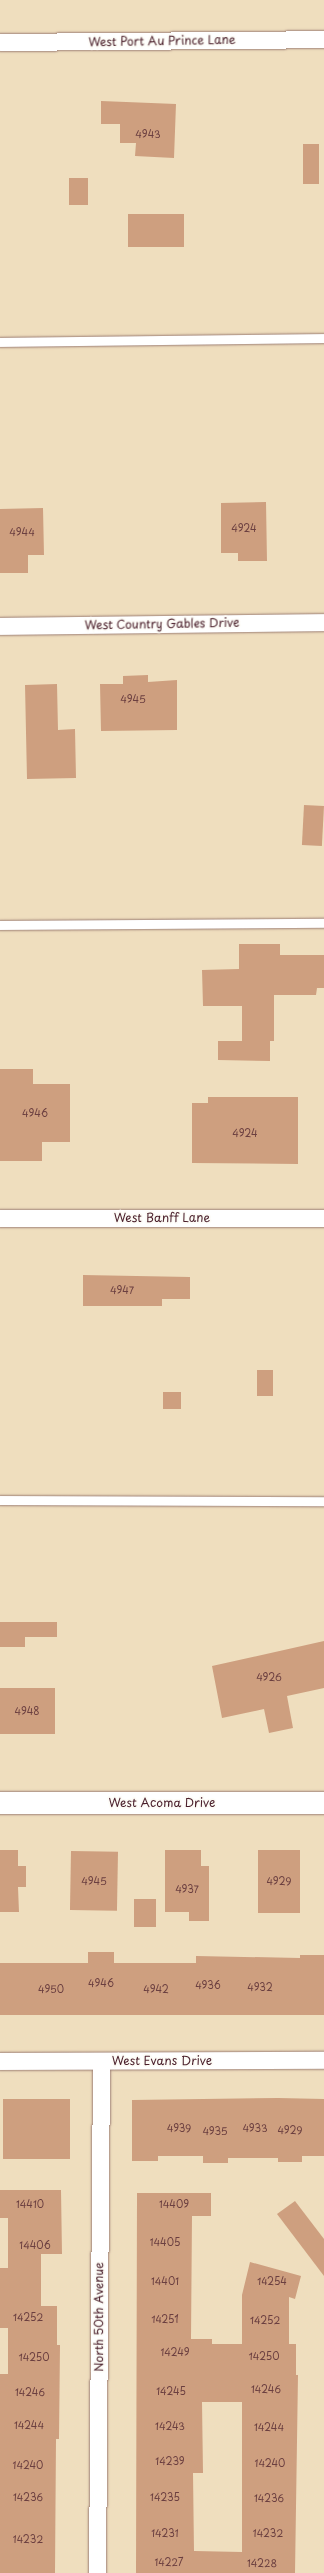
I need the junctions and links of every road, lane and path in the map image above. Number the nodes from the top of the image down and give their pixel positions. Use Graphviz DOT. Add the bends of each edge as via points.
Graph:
graph roads {
  1 [pos="324,39"];
  2 [pos="0,42"];
  3 [pos="324,338"];
  4 [pos="0,342"];
  5 [pos="324,622"];
  6 [pos="0,626"];
  7 [pos="324,923"];
  8 [pos="0,924"];
  9 [pos="0,1218"];
  10 [pos="324,1218"];
  11 [pos="0,1500"];
  12 [pos="324,1501"];
  13 [pos="324,1803"];
  14 [pos="0,1804"];
  15 [pos="324,2060"];
  16 [pos="0,2061"];
  17 [pos="101,2061"];
  18 [pos="97,2573"];
  1 -- 2 [label="street, West Port Au Prince Lane"];
  3 -- 4 [label="lane"];
  5 -- 6 [label="street, West Country Gables Drive"];
  7 -- 8 [label="lane"];
  9 -- 10 [label="street, West Banff Lane"];
  11 -- 12 [label="lane"];
  13 -- 14 [label="street, West Acoma Drive"];
  15 -- 17 [label="street, West Evans Drive"];
  16 -- 17 [label="street, West Evans Drive"];
  17 -- 18 [label="street, North 50th Avenue"];
}
